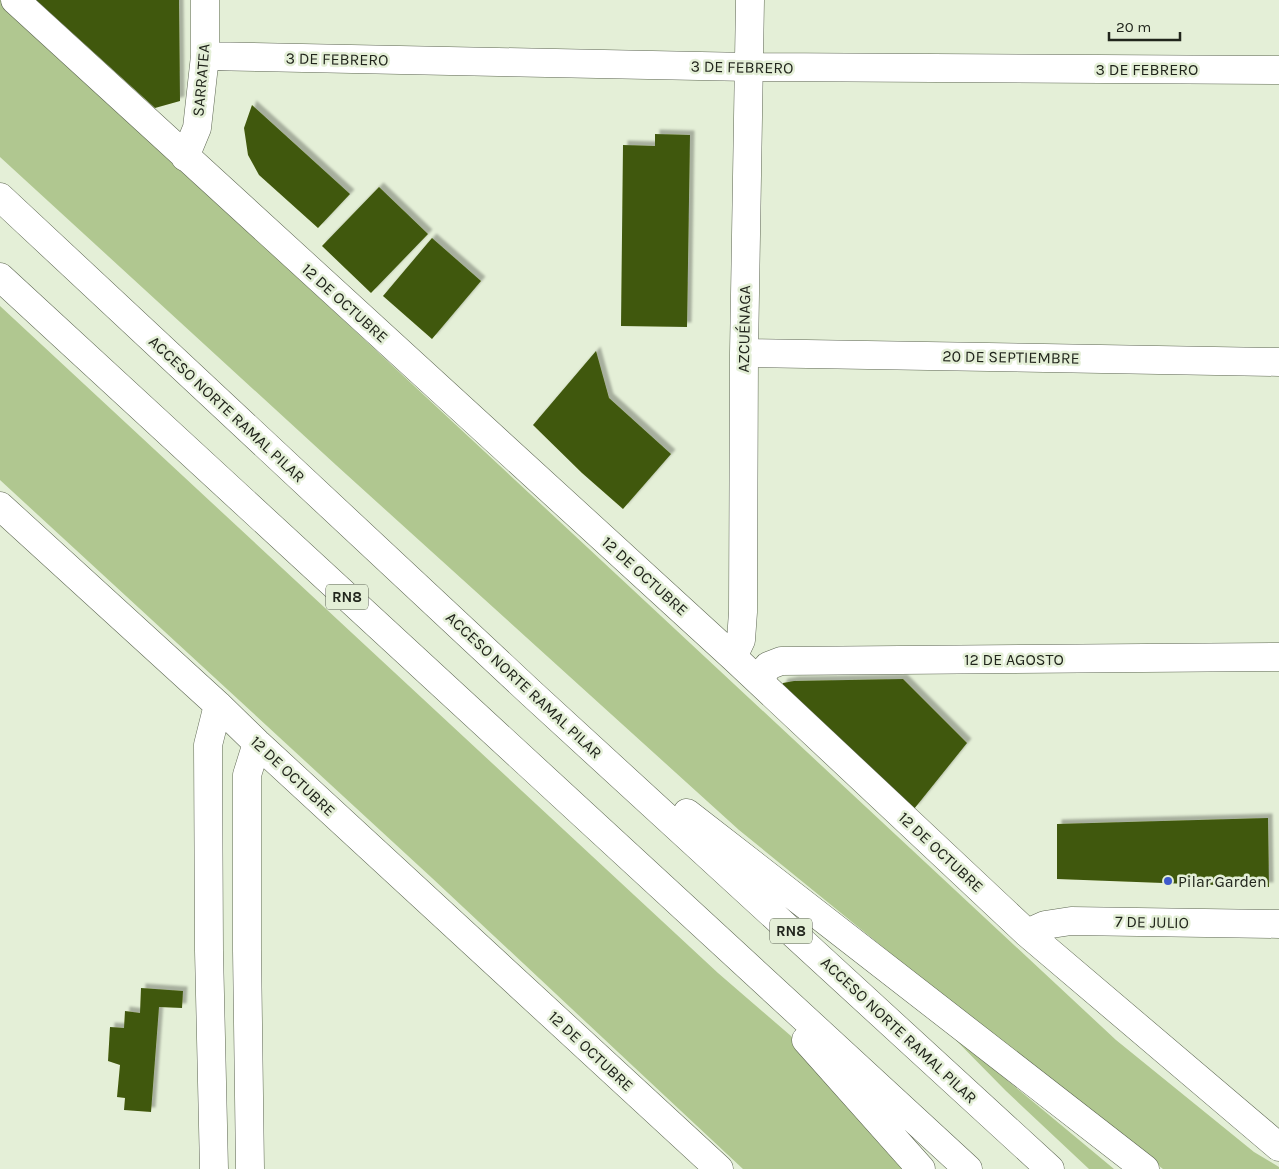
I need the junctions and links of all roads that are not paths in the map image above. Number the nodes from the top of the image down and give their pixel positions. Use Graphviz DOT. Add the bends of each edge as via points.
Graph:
graph roads {
  1 [pos="15,0"];
  2 [pos="205,0"];
  3 [pos="750,0"];
  4 [pos="205,56"];
  5 [pos="749,67"];
  6 [pos="1279,70"];
  7 [pos="184,156"];
  8 [pos="0,197"];
  9 [pos="0,277"];
  10 [pos="744,353"];
  11 [pos="1279,362"];
  12 [pos="0,506"];
  13 [pos="732,657"];
  14 [pos="1279,657"];
  15 [pos="759,681"];
  16 [pos="531,693"];
  17 [pos="218,705"];
  18 [pos="257,743"];
  19 [pos="695,916"];
  20 [pos="1279,924"];
  21 [pos="1027,933"];
  22 [pos="247,950"];
  23 [pos="209,952"];
  24 [pos="1279,1147"];
  25 [pos="214,1169"];
  26 [pos="250,1169"];
  27 [pos="719,1169"];
  28 [pos="921,1169"];
  29 [pos="968,1169"];
  30 [pos="1050,1169"];
  31 [pos="1145,1169"];
  1 -- 7 [label="main road, 12 DE OCTUBRE"];
  2 -- 4 [label="main road, SARRATEA"];
  3 -- 5 [label="main road, AZCUÉNAGA"];
  4 -- 5 [label="main road, 3 DE FEBRERO"];
  4 -- 7 [label="main road, SARRATEA" via="197,128"];
  5 -- 6 [label="main road, 3 DE FEBRERO"];
  5 -- 10 [label="main road, AZCUÉNAGA"];
  7 -- 13 [label="main road, 12 DE OCTUBRE"];
  8 -- 16 [label="main road, ACCESO NORTE RAMAL PILAR / RN8"];
  9 -- 19 [label="main road, RN8"];
  10 -- 11 [label="main road, 20 DE SEPTIEMBRE"];
  10 -- 13 [label="main road, AZCUÉNAGA" via="743,612 741,640"];
  12 -- 17 [label="main road, 12 DE OCTUBRE"];
  13 -- 15 [label="main road, 12 DE OCTUBRE"];
  14 -- 15 [label="main road, 12 DE AGOSTO" via="781,661 768,666"];
  15 -- 21 [label="main road, 12 DE OCTUBRE"];
  16 -- 30 [label="main road, ACCESO NORTE RAMAL PILAR / RN8"];
  16 -- 31 [label="main road"];
  17 -- 18 [label="main road, 12 DE OCTUBRE"];
  17 -- 23 [label="main road" via="208,746"];
  18 -- 22 [label="main road" via="247,776"];
  18 -- 27 [label="main road, 12 DE OCTUBRE"];
  19 -- 28 [label="main road"];
  19 -- 29 [label="main road, RN8"];
  20 -- 21 [label="main road, 7 DE JULIO" via="1072,921 1045,925"];
  21 -- 24 [label="main road, 12 DE OCTUBRE"];
  22 -- 23 [label="main road"];
  22 -- 26 [label="main road"];
  23 -- 25 [label="main road"];
}
